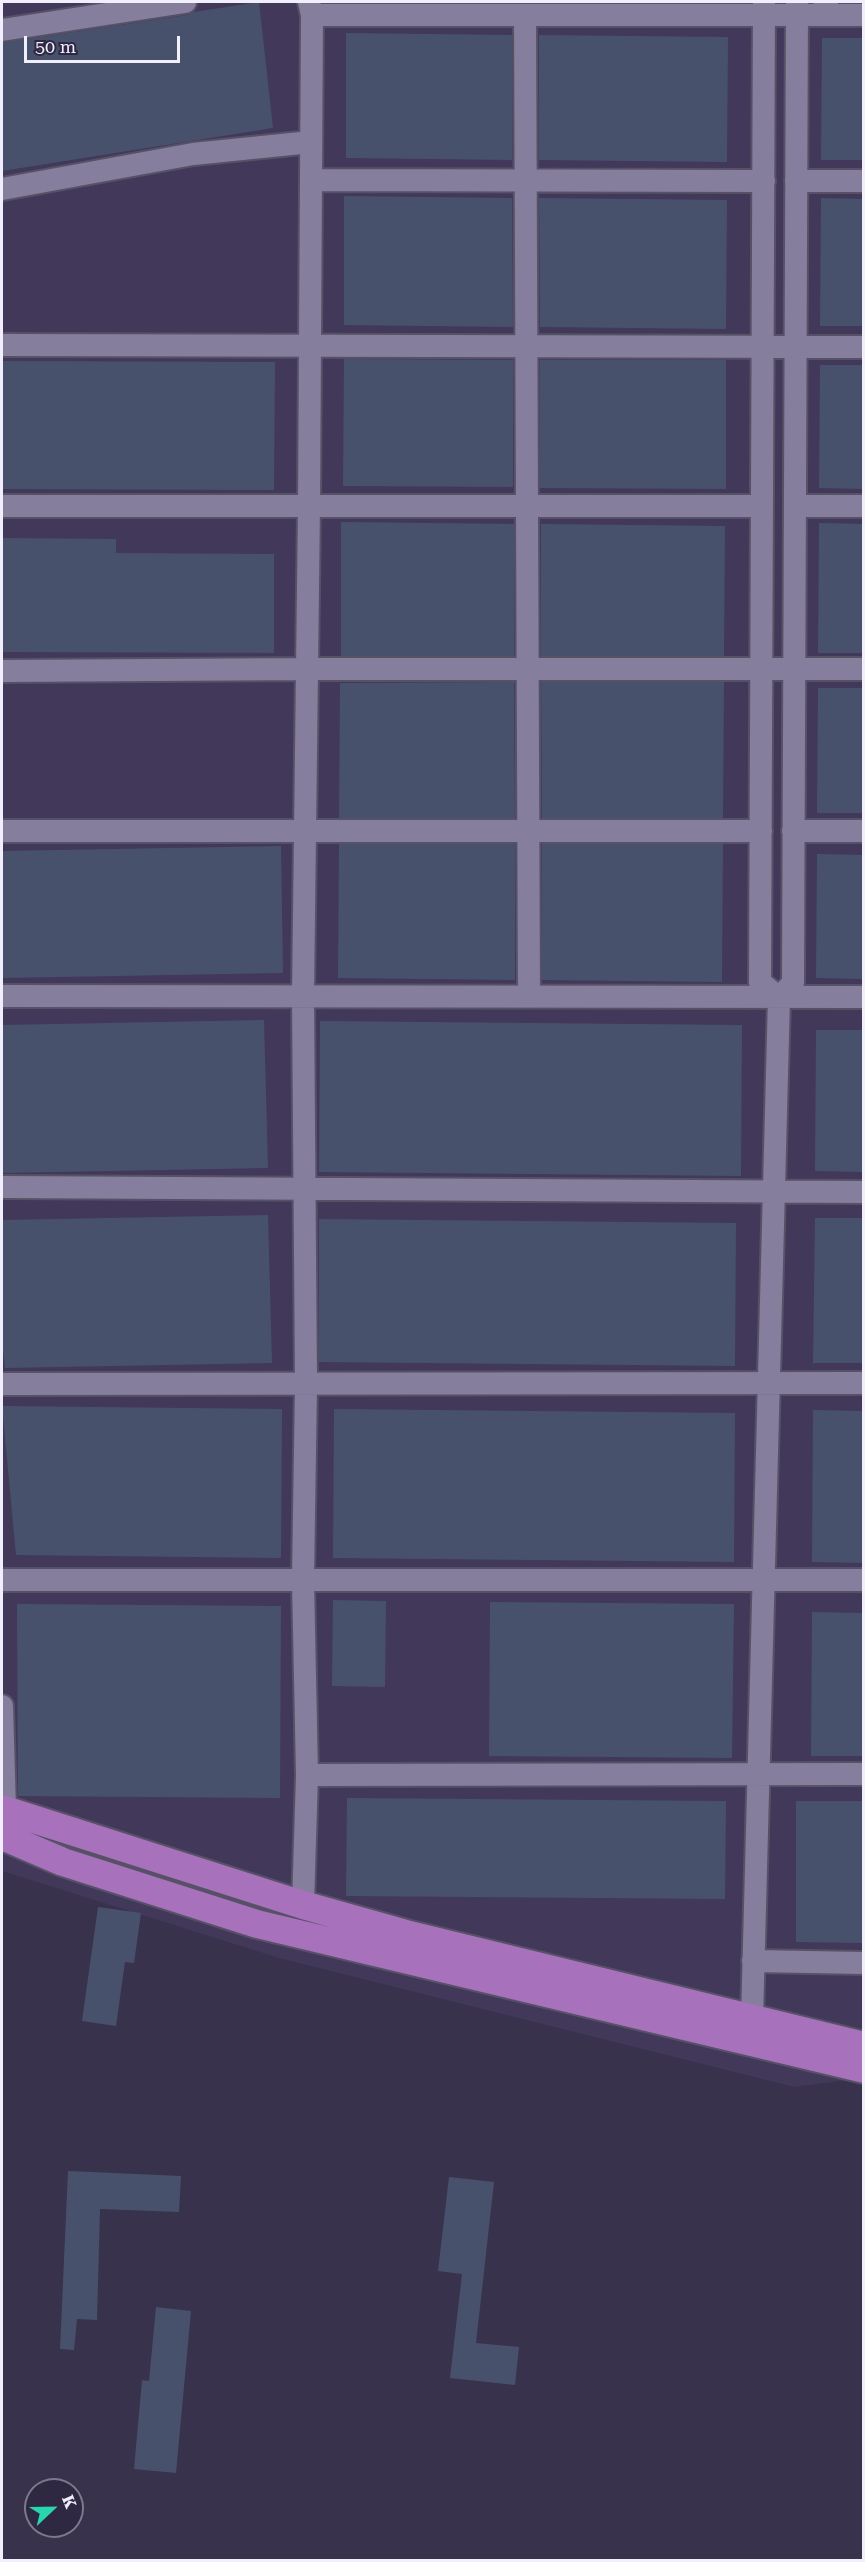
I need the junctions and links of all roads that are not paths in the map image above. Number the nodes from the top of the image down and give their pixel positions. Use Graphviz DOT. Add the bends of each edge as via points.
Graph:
graph roads {
  1 [pos="185,2"];
  2 [pos="310,8"];
  3 [pos="764,8"];
  4 [pos="797,8"];
  5 [pos="824,8"];
  6 [pos="525,15"];
  7 [pos="864,15"];
  8 [pos="2,30"];
  9 [pos="311,142"];
  10 [pos="310,180"];
  11 [pos="526,181"];
  12 [pos="764,181"];
  13 [pos="796,181"];
  14 [pos="864,181"];
  15 [pos="2,189"];
  16 [pos="2,345"];
  17 [pos="763,346"];
  18 [pos="310,347"];
  19 [pos="527,347"];
  20 [pos="795,347"];
  21 [pos="864,347"];
  22 [pos="528,505"];
  23 [pos="2,506"];
  24 [pos="309,506"];
  25 [pos="762,506"];
  26 [pos="795,506"];
  27 [pos="864,506"];
  28 [pos="308,669"];
  29 [pos="529,669"];
  30 [pos="762,669"];
  31 [pos="794,669"];
  32 [pos="864,669"];
  33 [pos="2,671"];
  34 [pos="2,831"];
  35 [pos="305,831"];
  36 [pos="528,831"];
  37 [pos="761,831"];
  38 [pos="793,831"];
  39 [pos="864,831"];
  40 [pos="2,996"];
  41 [pos="303,996"];
  42 [pos="529,996"];
  43 [pos="864,997"];
  44 [pos="779,998"];
  45 [pos="2,1187"];
  46 [pos="306,1189"];
  47 [pos="774,1192"];
  48 [pos="864,1192"];
  49 [pos="768,1383"];
  50 [pos="864,1383"];
  51 [pos="2,1384"];
  52 [pos="306,1384"];
  53 [pos="2,1580"];
  54 [pos="303,1580"];
  55 [pos="764,1580"];
  56 [pos="864,1580"];
  57 [pos="2,1706"];
  58 [pos="758,1774"];
  59 [pos="864,1774"];
  60 [pos="307,1775"];
  61 [pos="3,1819"];
  62 [pos="303,1905"];
  63 [pos="753,1961"];
  64 [pos="864,1963"];
  65 [pos="752,2020"];
  66 [pos="864,2046"];
  67 [pos="864,2069"];
  1 -- 8 [label="street"];
  2 -- 6 [label="street"];
  2 -- 9 [label="street"];
  3 -- 4 [label="street"];
  3 -- 6 [label="street"];
  3 -- 12 [label="street"];
  4 -- 5 [label="street"];
  4 -- 13 [label="street"];
  5 -- 7 [label="street"];
  6 -- 11 [label="street"];
  9 -- 10 [label="street"];
  9 -- 15 [label="street" via="193,154"];
  10 -- 11 [label="street"];
  10 -- 18 [label="street"];
  11 -- 12 [label="street"];
  11 -- 19 [label="street"];
  12 -- 17 [label="street"];
  13 -- 14 [label="street"];
  13 -- 20 [label="street"];
  16 -- 18 [label="street"];
  17 -- 19 [label="street"];
  17 -- 20 [label="street"];
  17 -- 25 [label="street"];
  18 -- 19 [label="street"];
  18 -- 24 [label="street"];
  19 -- 22 [label="street"];
  20 -- 21 [label="street"];
  20 -- 26 [label="street"];
  22 -- 24 [label="street"];
  22 -- 25 [label="street"];
  22 -- 29 [label="street"];
  23 -- 24 [label="street"];
  24 -- 28 [label="street"];
  25 -- 30 [label="street"];
  26 -- 27 [label="street"];
  26 -- 31 [label="street"];
  28 -- 29 [label="street"];
  28 -- 33 [label="street"];
  28 -- 35 [label="street"];
  29 -- 30 [label="street"];
  29 -- 36 [label="street"];
  30 -- 31 [label="street"];
  30 -- 37 [label="street"];
  31 -- 32 [label="street"];
  31 -- 38 [label="street"];
  34 -- 35 [label="street"];
  35 -- 36 [label="street"];
  35 -- 41 [label="street"];
  36 -- 37 [label="street"];
  36 -- 42 [label="street"];
  37 -- 44 [label="street" via="760,982"];
  38 -- 39 [label="street"];
  38 -- 44 [label="street" via="793,983"];
  40 -- 41 [label="street"];
  41 -- 42 [label="street"];
  41 -- 46 [label="street"];
  42 -- 44 [label="street"];
  43 -- 44 [label="street"];
  44 -- 47 [label="street"];
  45 -- 46 [label="street"];
  46 -- 47 [label="street"];
  46 -- 52 [label="street"];
  47 -- 48 [label="street"];
  47 -- 49 [label="street"];
  49 -- 50 [label="street"];
  49 -- 52 [label="street"];
  49 -- 55 [label="street"];
  51 -- 52 [label="street"];
  52 -- 54 [label="street"];
  53 -- 54 [label="street"];
  54 -- 55 [label="street"];
  54 -- 60 [label="street"];
  55 -- 56 [label="street"];
  55 -- 58 [label="street"];
  57 -- 61 [label="street"];
  58 -- 59 [label="street"];
  58 -- 60 [label="street"];
  58 -- 63 [label="street"];
  60 -- 62 [label="street"];
  61 -- 62 [label="main road"];
  61 -- 67 [label="main road" via="63,1862 257,1924"];
  62 -- 65 [label="main road"];
  63 -- 64 [label="street"];
  63 -- 65 [label="street"];
  65 -- 66 [label="main road"];
}
